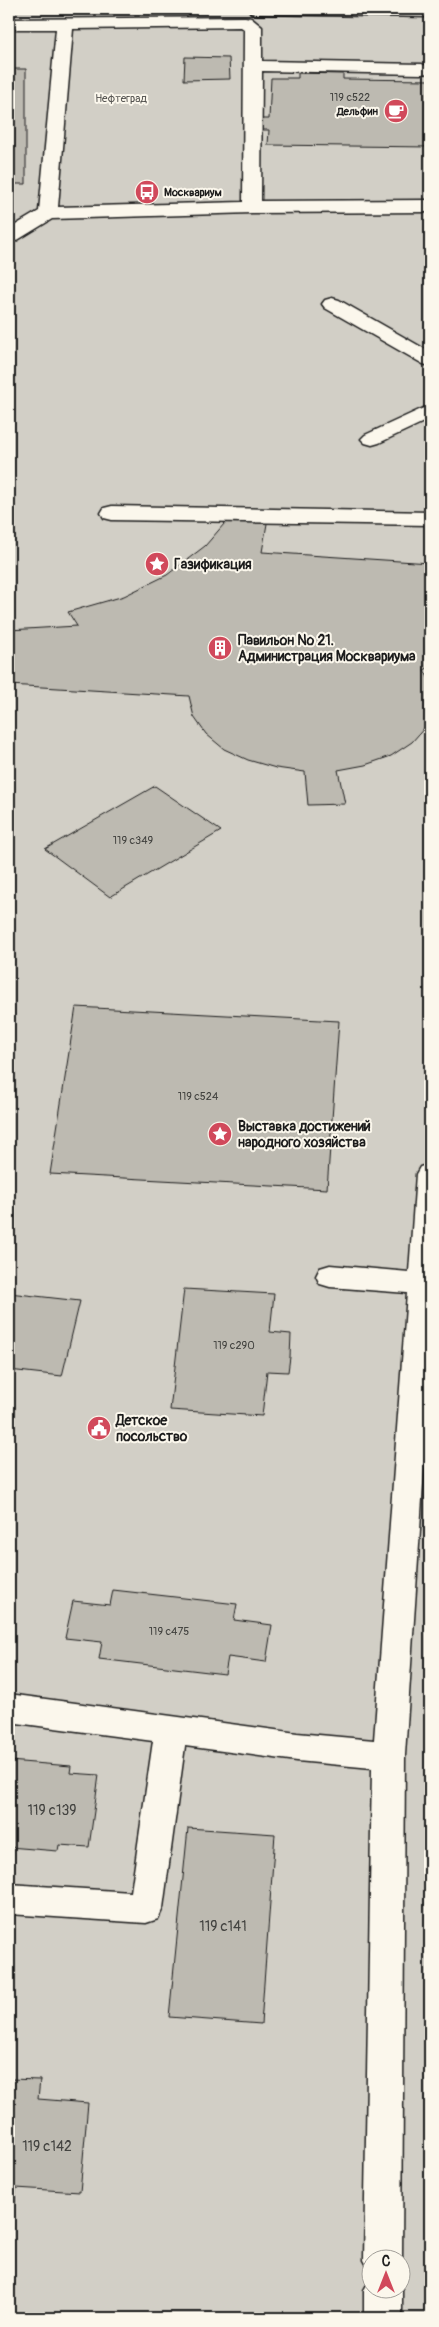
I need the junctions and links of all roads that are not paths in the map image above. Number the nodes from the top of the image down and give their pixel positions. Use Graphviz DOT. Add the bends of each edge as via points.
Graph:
graph roads {
  1 [pos="257,9"];
  2 [pos="430,12"];
  3 [pos="245,16"];
  4 [pos="65,23"];
  5 [pos="9,24"];
  6 [pos="253,66"];
  7 [pos="422,68"];
  8 [pos="430,206"];
  9 [pos="252,207"];
  10 [pos="48,213"];
  11 [pos="9,237"];
  12 [pos="332,304"];
  13 [pos="430,360"];
  14 [pos="430,411"];
  15 [pos="372,439"];
  16 [pos="112,513"];
  17 [pos="430,519"];
  18 [pos="430,1174"];
  19 [pos="330,1276"];
  20 [pos="422,1284"];
  21 [pos="9,1708"];
  22 [pos="171,1729"];
  23 [pos="389,1754"];
  24 [pos="9,1899"];
  25 [pos="383,2250"];
  26 [pos="383,2300"];
  27 [pos="383,2318"];
  1 -- 2 [label="lane"];
  3 -- 4 [label="lane"];
  3 -- 6 [label="lane" via="253,27"];
  4 -- 5 [label="lane"];
  4 -- 10 [label="lane"];
  6 -- 7 [label="lane"];
  6 -- 9 [label="lane"];
  8 -- 9 [label="lane"];
  9 -- 10 [label="lane"];
  10 -- 11 [label="lane"];
  12 -- 13 [label="lane"];
  14 -- 15 [label="lane"];
  16 -- 17 [label="lane"];
  18 -- 20 [label="lane"];
  19 -- 20 [label="lane"];
  20 -- 23 [label="lane"];
  21 -- 22 [label="lane"];
  22 -- 23 [label="lane" via="297,1748"];
  22 -- 24 [label="lane" via="146,1908"];
  23 -- 25 [label="lane"];
  26 -- 27 [label="lane"];
}
